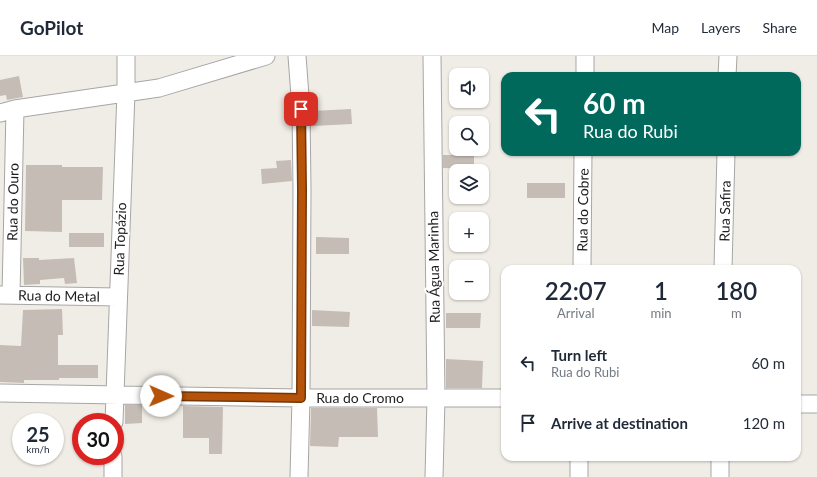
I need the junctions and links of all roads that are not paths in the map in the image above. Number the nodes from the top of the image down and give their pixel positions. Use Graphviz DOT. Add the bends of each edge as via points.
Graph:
graph roads {
  1 [pos="126,56"];
  2 [pos="266,56"];
  3 [pos="297,56"];
  4 [pos="432,56"];
  5 [pos="585,56"];
  6 [pos="728,56"];
  7 [pos="584,72"];
  8 [pos="727,72"];
  9 [pos="126,92"];
  10 [pos="8,111"];
  11 [pos="583,156"];
  12 [pos="726,156"];
  13 [pos="582,265"];
  14 [pos="723,265"];
  15 [pos="6,295"];
  16 [pos="118,297"];
  17 [pos="0,393"];
  18 [pos="114,395"];
  19 [pos="301,398"];
  20 [pos="436,398"];
  21 [pos="501,398"];
  22 [pos="801,404"];
  23 [pos="817,404"];
  24 [pos="114,413"];
  25 [pos="579,461"];
  26 [pos="720,461"];
  27 [pos="113,465"];
  28 [pos="113,477"];
  29 [pos="299,477"];
  30 [pos="434,477"];
  31 [pos="579,477"];
  32 [pos="720,477"];
  1 -- 9 [label="street, Rua Topázio"];
  2 -- 9 [label="street" via="159,88"];
  3 -- 19 [label="street" via="301,109 302,190"];
  4 -- 20 [label="street, Rua Água Marinha"];
  5 -- 7 [label="street"];
  6 -- 8 [label="street"];
  9 -- 10 [label="street"];
  9 -- 16 [label="street, Rua Topázio"];
  10 -- 15 [label="street, Rua do Ouro"];
  11 -- 13 [label="street, Rua do Cobre"];
  12 -- 14 [label="street, Rua Safira"];
  15 -- 16 [label="street, Rua do Metal"];
  16 -- 18 [label="street, Rua Topázio"];
  17 -- 18 [label="street, Rua do Cromo"];
  18 -- 19 [label="street, Rua do Cromo"];
  18 -- 24 [label="street, Rua Topázio"];
  19 -- 20 [label="street, Rua do Cromo"];
  19 -- 29 [label="street"];
  20 -- 21 [label="street, Rua do Cromo"];
  20 -- 30 [label="street, Rua Água Marinha"];
  22 -- 23 [label="street"];
  25 -- 31 [label="street"];
  26 -- 32 [label="street"];
  27 -- 28 [label="street"];
}
